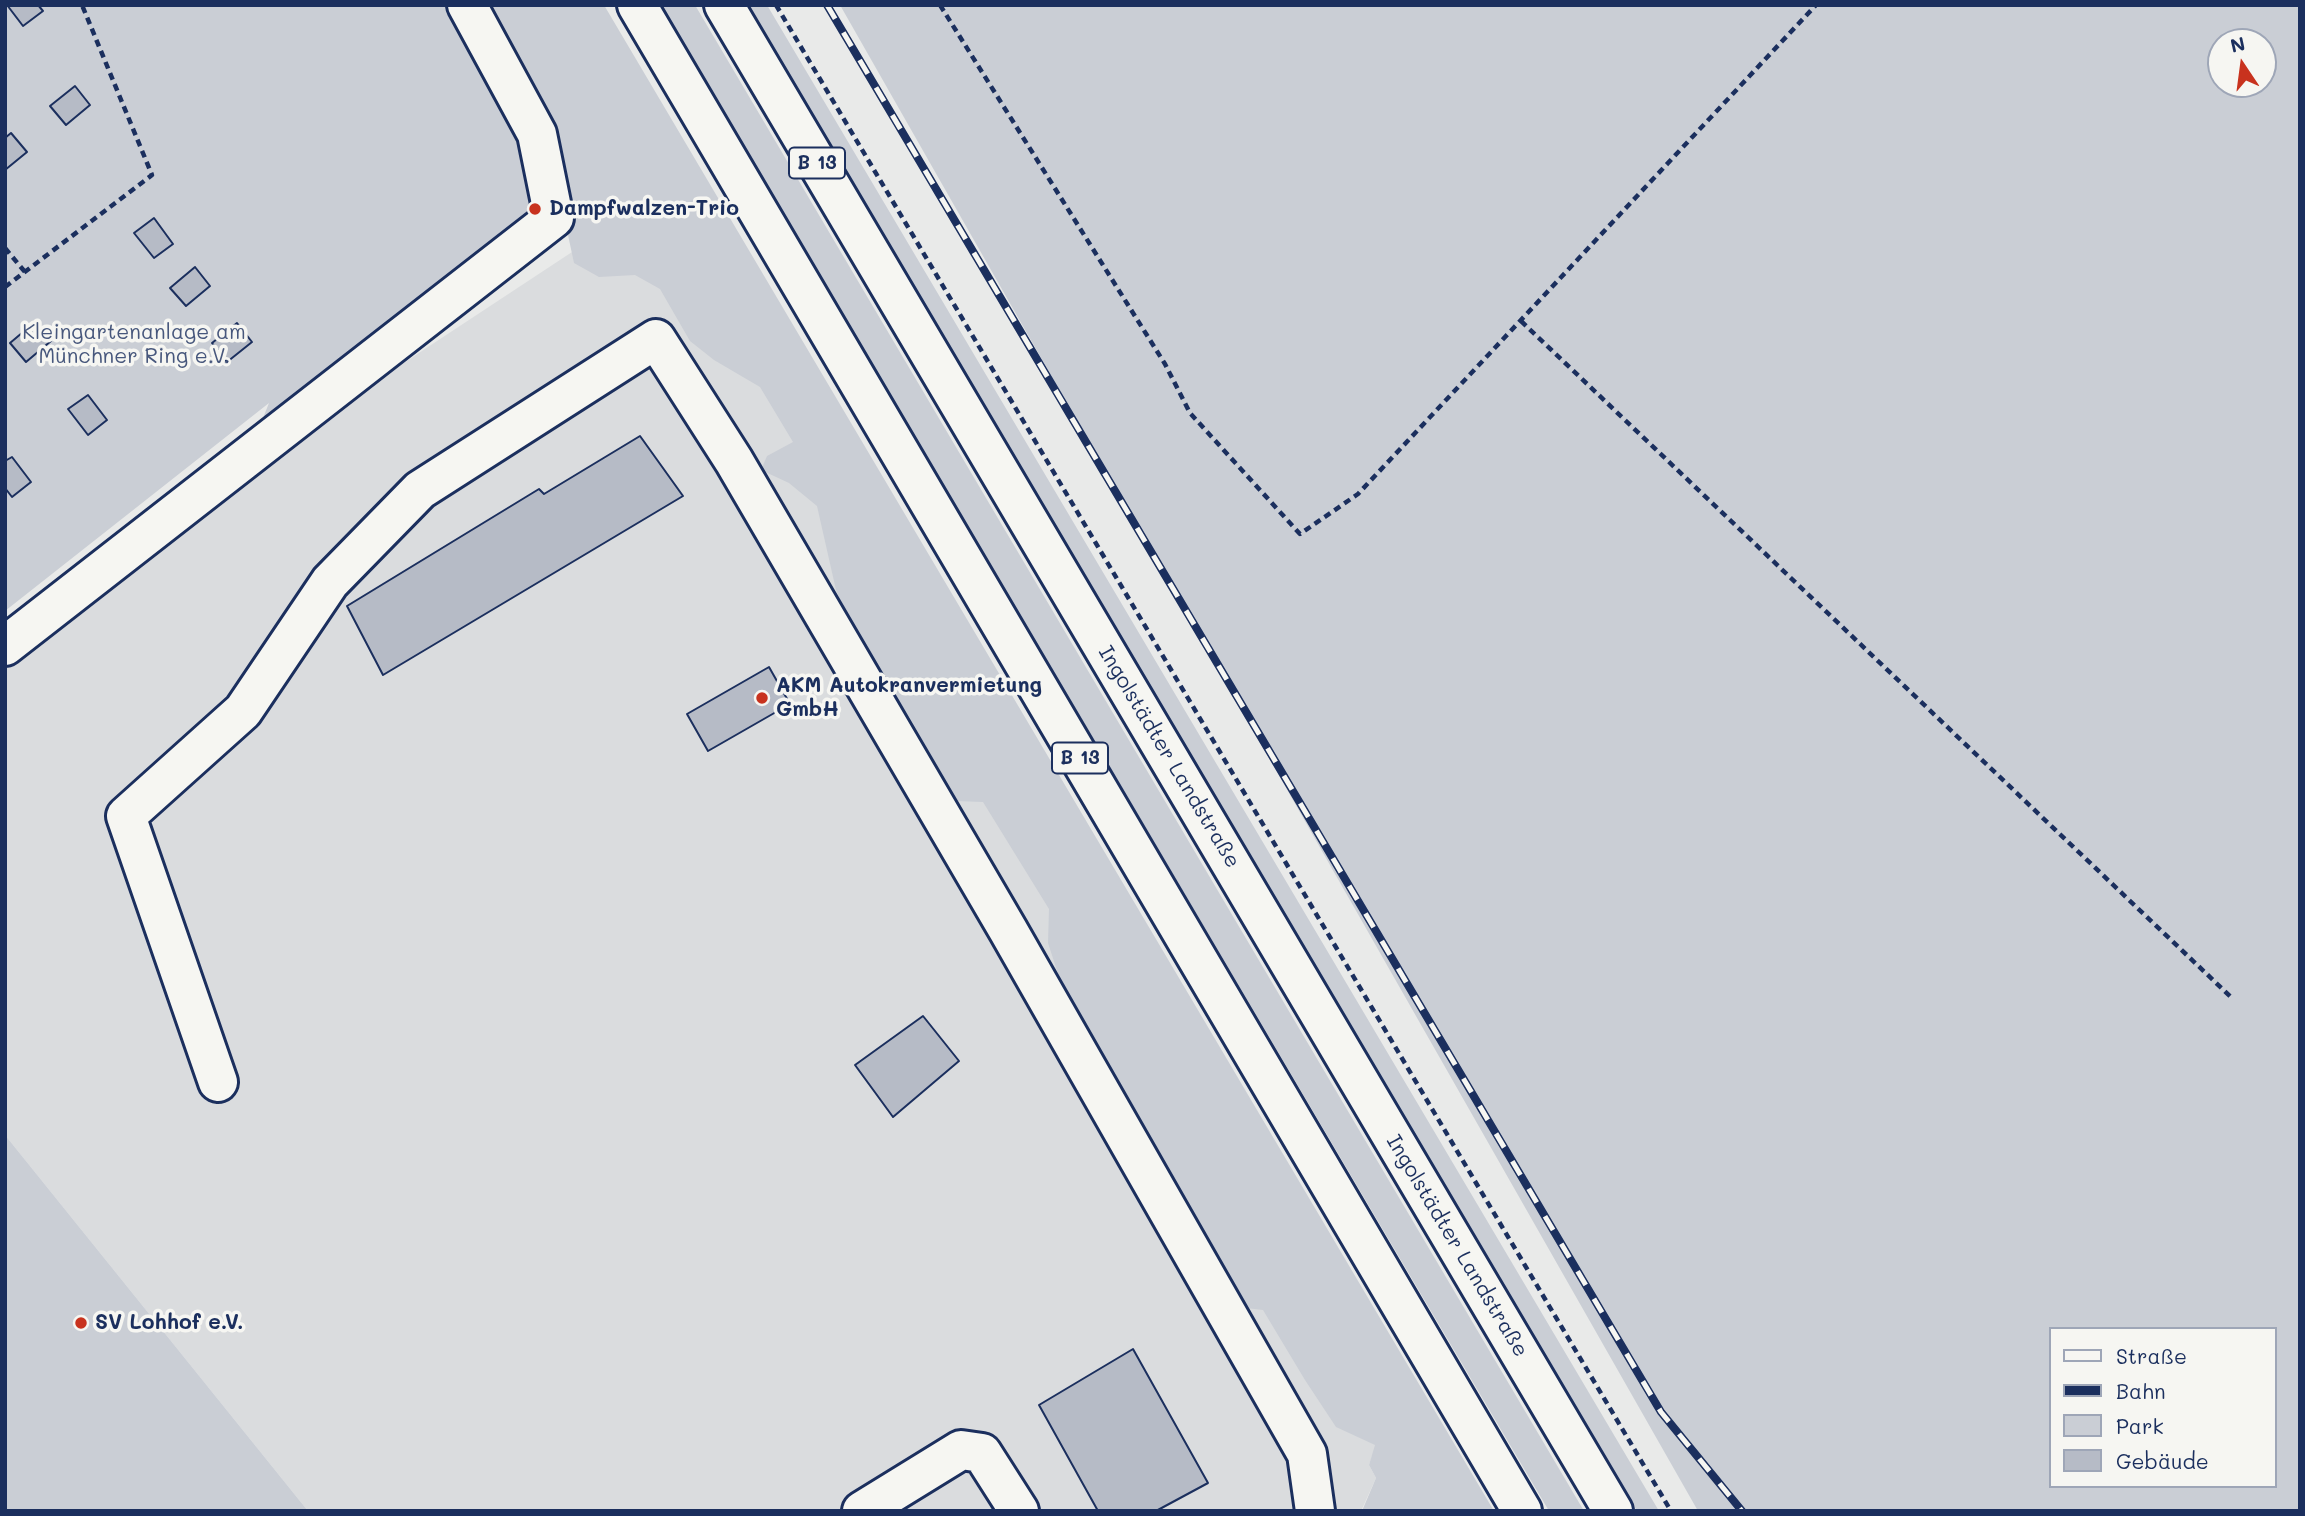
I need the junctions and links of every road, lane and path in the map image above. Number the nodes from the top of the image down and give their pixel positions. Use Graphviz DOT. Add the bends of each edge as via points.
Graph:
graph roads {
  1 [pos="82,5"];
  2 [pos="467,5"];
  3 [pos="637,5"];
  4 [pos="724,5"];
  5 [pos="776,5"];
  6 [pos="940,5"];
  7 [pos="1816,5"];
  8 [pos="5,248"];
  9 [pos="25,272"];
  10 [pos="5,287"];
  11 [pos="1521,321"];
  12 [pos="5,646"];
  13 [pos="2233,999"];
  14 [pos="218,1082"];
  15 [pos="862,1511"];
  16 [pos="1018,1511"];
  17 [pos="1315,1511"];
  18 [pos="1522,1511"];
  19 [pos="1613,1511"];
  20 [pos="1671,1511"];
  1 -- 9 [label="path" via="152,175"];
  2 -- 12 [label="main road" via="537,134 554,218"];
  3 -- 18 [label="main road, B 13"];
  4 -- 19 [label="main road, Ingolstädter Landstraße / B 13"];
  5 -- 20 [label="path"];
  6 -- 11 [label="path" via="1165,364 1190,413 1300,534 1358,494"];
  7 -- 11 [label="path"];
  8 -- 9 [label="path"];
  9 -- 10 [label="path"];
  11 -- 13 [label="path"];
  14 -- 17 [label="main road" via="126,816 243,711 330,582 420,490 656,340 734,461 1009,930 1307,1454"];
  15 -- 16 [label="main road" via="961,1450 982,1453"];
}
